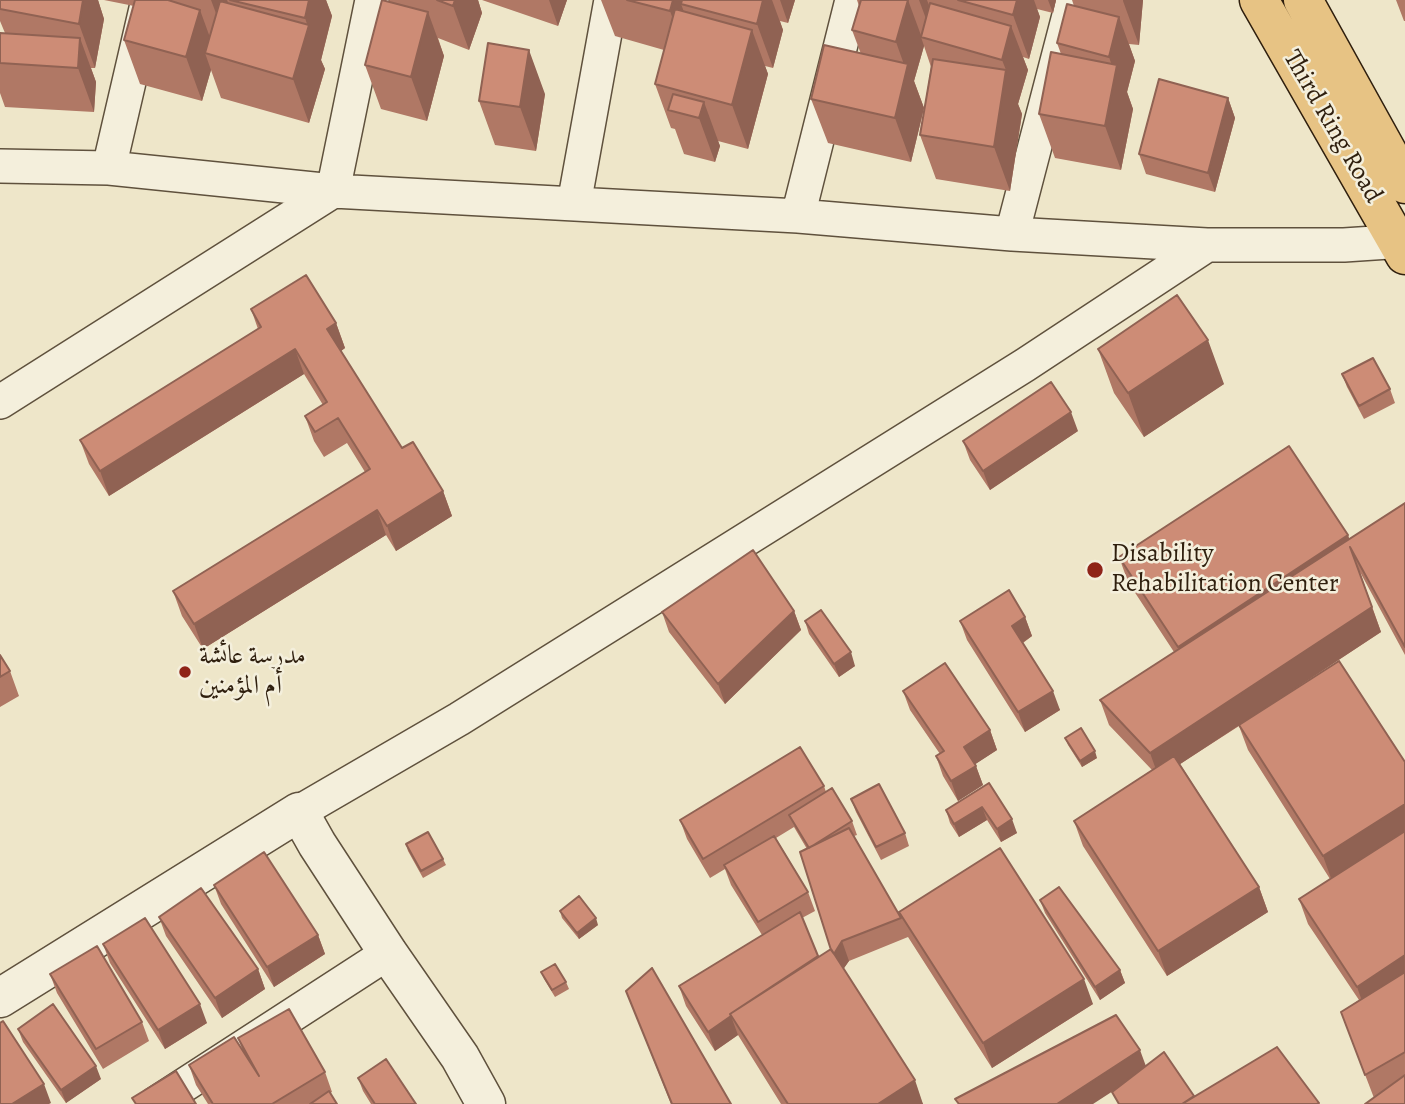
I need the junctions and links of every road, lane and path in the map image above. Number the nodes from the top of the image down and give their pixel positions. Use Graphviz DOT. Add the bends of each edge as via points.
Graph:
graph roads {
  1 [pos="148,0"];
  2 [pos="372,0"];
  3 [pos="611,0"];
  4 [pos="852,0"];
  5 [pos="1073,0"];
  6 [pos="1259,0"];
  7 [pos="1303,0"];
  8 [pos="0,166"];
  9 [pos="109,168"];
  10 [pos="1405,184"];
  11 [pos="333,191"];
  12 [pos="574,204"];
  13 [pos="798,216"];
  14 [pos="1012,234"];
  15 [pos="1207,245"];
  16 [pos="1403,246"];
  17 [pos="0,402"];
  18 [pos="299,812"];
  19 [pos="388,953"];
  20 [pos="0,998"];
  21 [pos="155,1104"];
  22 [pos="486,1104"];
  1 -- 9 [label="street"];
  2 -- 11 [label="street"];
  3 -- 12 [label="street"];
  4 -- 13 [label="street"];
  5 -- 14 [label="street"];
  6 -- 16 [label="highway, Third Ring Road"];
  7 -- 10 [label="highway, Third Ring Road"];
  8 -- 9 [label="street"];
  9 -- 11 [label="street"];
  11 -- 12 [label="street"];
  11 -- 17 [label="street"];
  12 -- 13 [label="street"];
  13 -- 14 [label="street"];
  14 -- 15 [label="street"];
  15 -- 16 [label="street"];
  15 -- 18 [label="street" via="1001,380 459,719"];
  18 -- 19 [label="street"];
  18 -- 20 [label="street"];
  19 -- 21 [label="street"];
  19 -- 22 [label="street" via="460,1057"];
}
